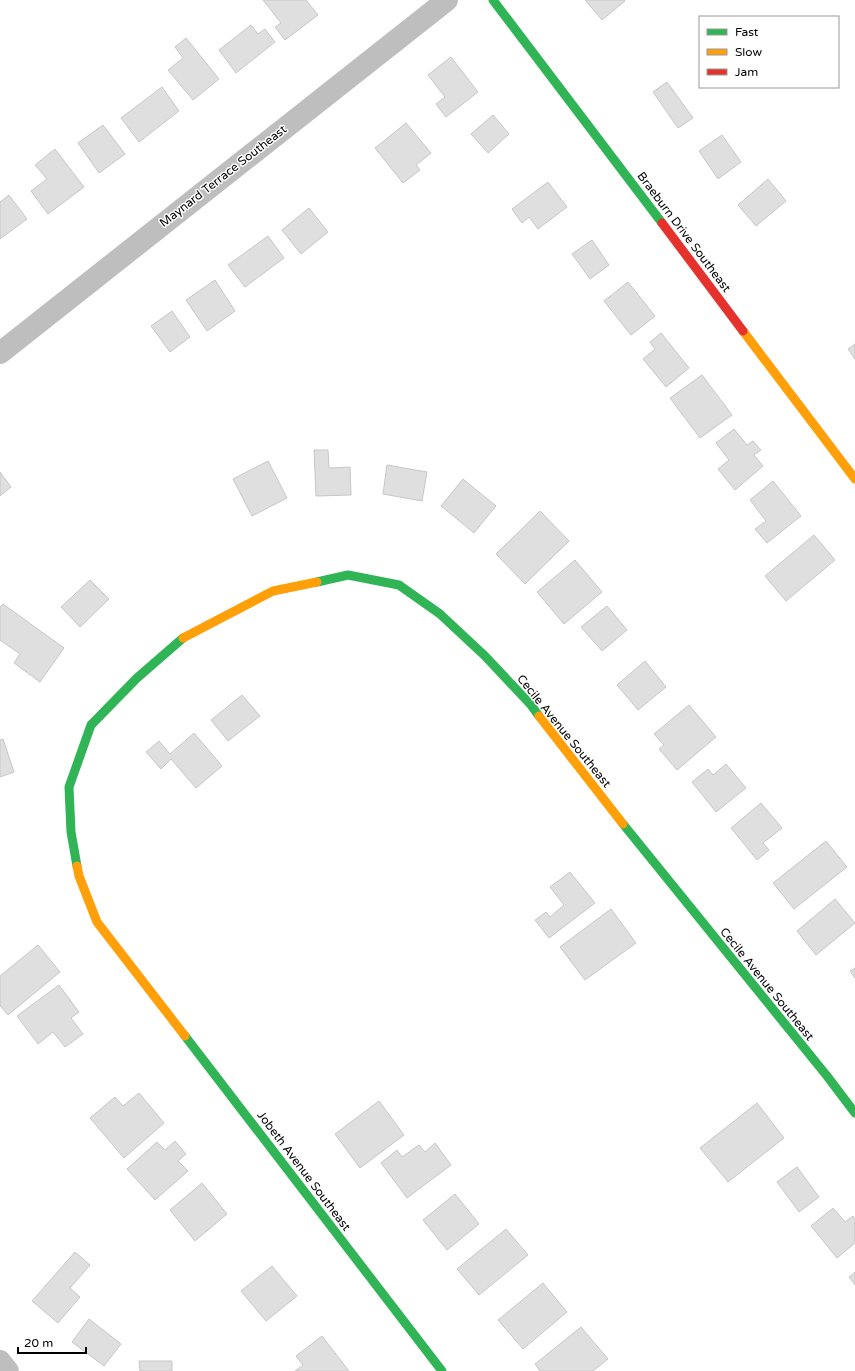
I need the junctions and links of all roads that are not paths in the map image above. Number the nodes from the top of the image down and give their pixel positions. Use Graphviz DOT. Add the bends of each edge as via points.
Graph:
graph roads {
  1 [pos="447,0"];
  2 [pos="493,0"];
  3 [pos="0,353"];
  4 [pos="855,479"];
  5 [pos="147,986"];
  6 [pos="855,1113"];
  7 [pos="0,1361"];
  8 [pos="8,1371"];
  9 [pos="442,1371"];
  1 -- 3 [label="street, Maynard Terrace Southeast"];
  2 -- 4 [label="street, Braeburn Drive Southeast"];
  5 -- 6 [label="street, Cecile Avenue Southeast" via="97,922 79,876 71,832 69,787 91,724 137,678 184,637 273,591 348,575 398,585 440,614 485,656 531,705 620,821"];
  5 -- 9 [label="street, Jobeth Avenue Southeast"];
  7 -- 8 [label="street"];
}
